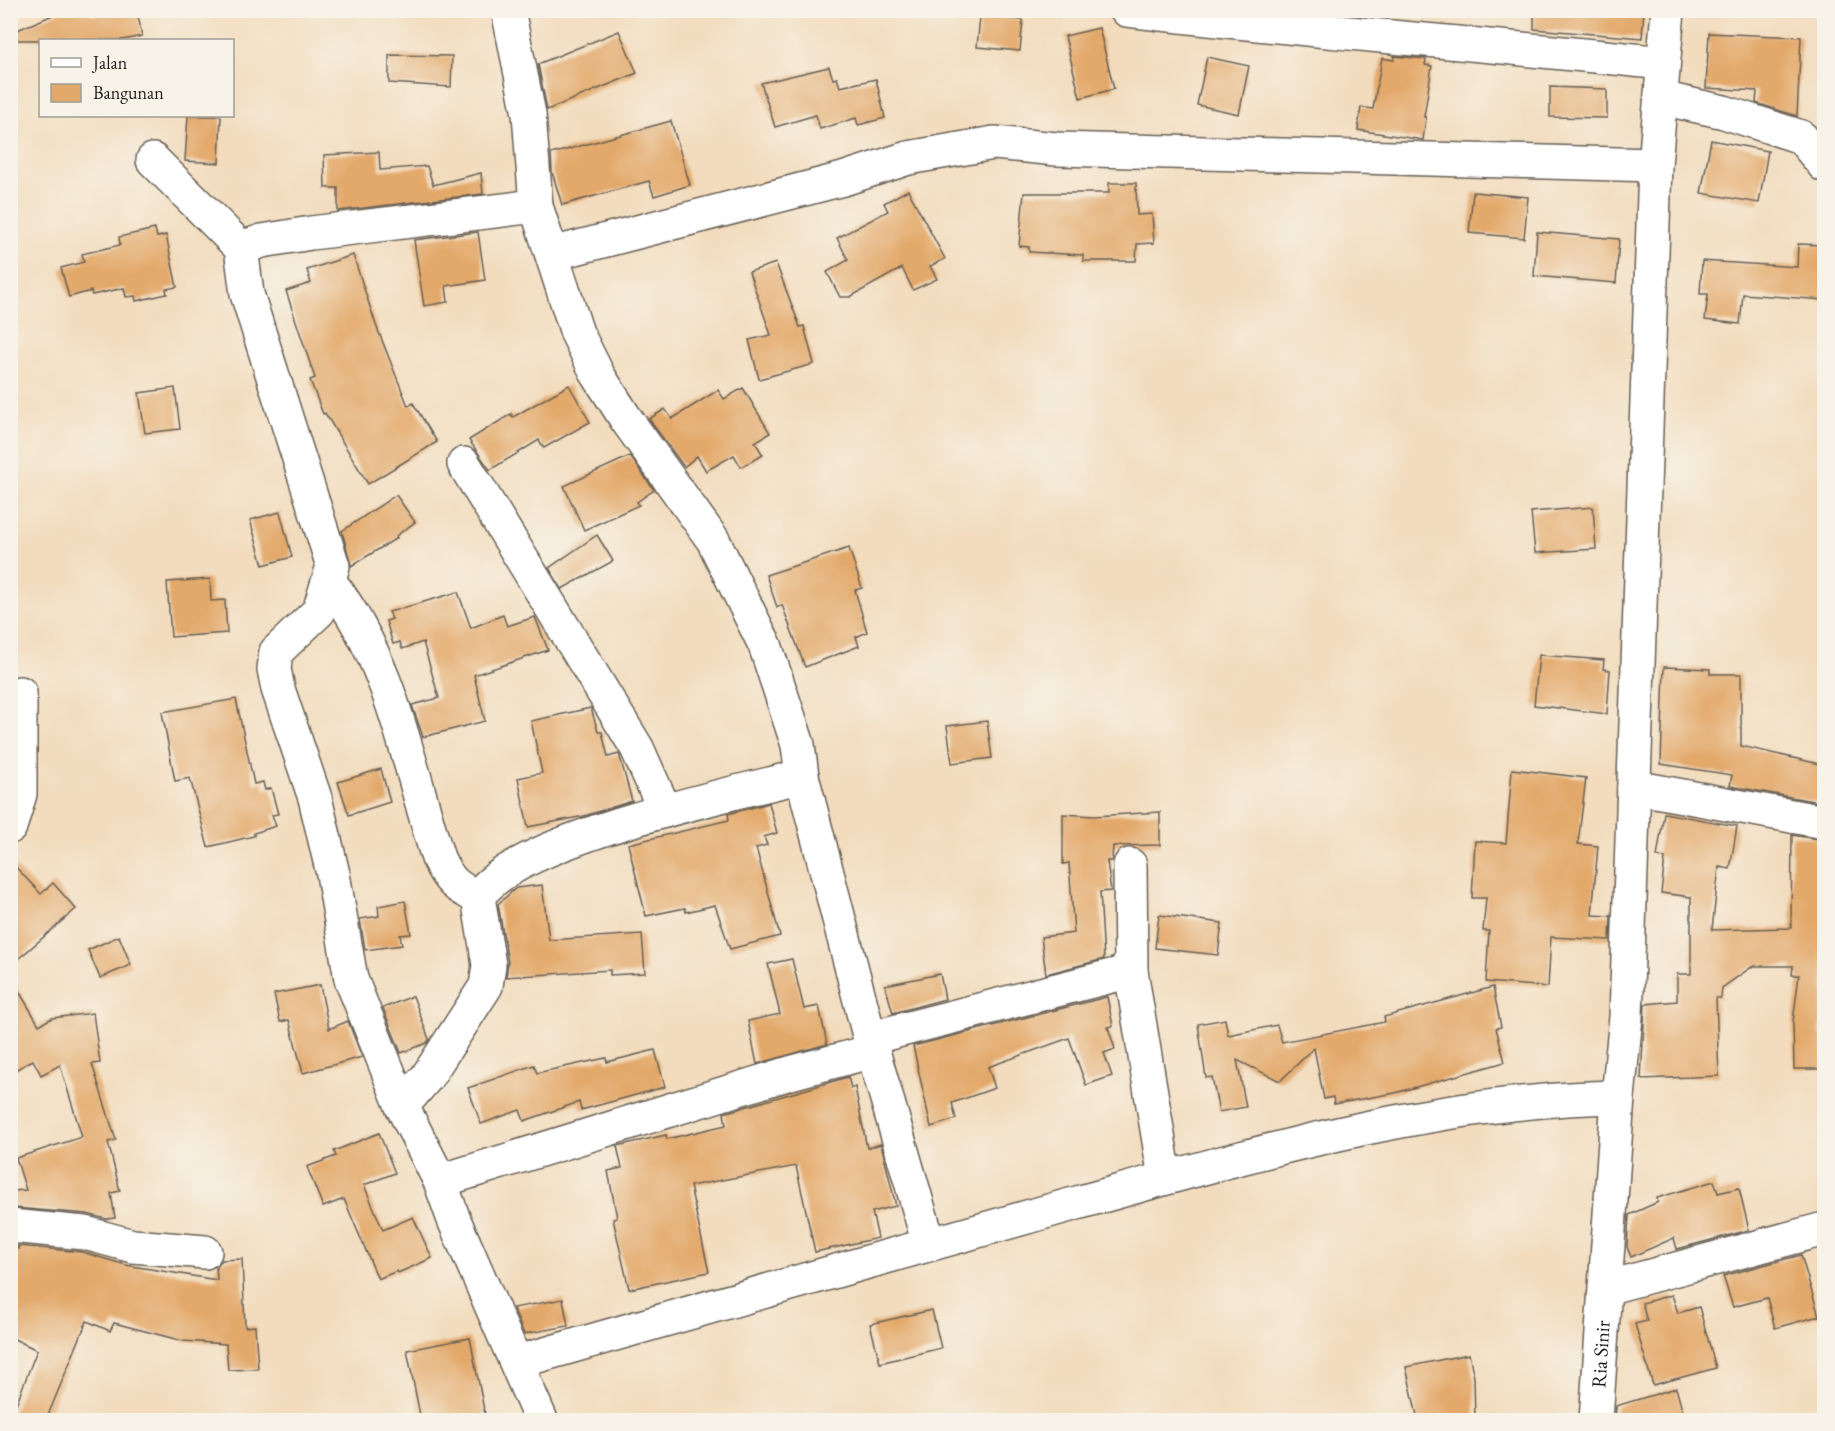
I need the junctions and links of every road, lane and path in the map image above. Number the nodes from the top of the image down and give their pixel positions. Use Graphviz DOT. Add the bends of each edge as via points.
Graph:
graph roads {
  1 [pos="508,10"];
  2 [pos="1127,10"];
  3 [pos="1668,10"];
  4 [pos="1664,63"];
  5 [pos="1661,98"];
  6 [pos="153,160"];
  7 [pos="1655,165"];
  8 [pos="1824,165"];
  9 [pos="536,206"];
  10 [pos="241,248"];
  11 [pos="552,254"];
  12 [pos="464,464"];
  13 [pos="330,582"];
  14 [pos="20,693"];
  15 [pos="802,776"];
  16 [pos="1634,787"];
  17 [pos="664,811"];
  18 [pos="1824,822"];
  19 [pos="10,827"];
  20 [pos="1130,865"];
  21 [pos="478,897"];
  22 [pos="1131,971"];
  23 [pos="871,1045"];
  24 [pos="1618,1097"];
  25 [pos="402,1106"];
  26 [pos="1165,1178"];
  27 [pos="440,1180"];
  28 [pos="10,1226"];
  29 [pos="1824,1229"];
  30 [pos="929,1244"];
  31 [pos="205,1252"];
  32 [pos="1606,1288"];
  33 [pos="517,1362"];
  34 [pos="542,1420"];
  35 [pos="1596,1420"];
  1 -- 9 [label="street" via="529,114"];
  2 -- 4 [label="street"];
  3 -- 4 [label="street, Ria Sinir"];
  4 -- 5 [label="street, Ria Sinir"];
  5 -- 7 [label="street, Ria Sinir"];
  5 -- 8 [label="street" via="1724,112 1801,137"];
  6 -- 10 [label="street"];
  7 -- 11 [label="street" via="1057,149 994,143 908,158 832,182"];
  7 -- 16 [label="street, Ria Sinir"];
  9 -- 10 [label="street" via="303,234"];
  9 -- 11 [label="street"];
  10 -- 13 [label="street" via="247,294 329,548 333,566"];
  11 -- 15 [label="street" via="577,333 598,375 713,540 765,645 798,745"];
  12 -- 17 [label="street" via="637,748"];
  13 -- 21 [label="street" via="351,609 373,653 438,858 447,877"];
  13 -- 25 [label="street" via="319,611 276,652 274,669 315,798 351,979"];
  14 -- 19 [label="street" via="20,794"];
  15 -- 17 [label="street"];
  15 -- 23 [label="street"];
  16 -- 18 [label="street"];
  16 -- 24 [label="street, Ria Sinir" via="1626,1017"];
  17 -- 21 [label="street" via="550,848 501,874"];
  20 -- 22 [label="street"];
  21 -- 25 [label="street" via="489,965 486,986 427,1077"];
  22 -- 23 [label="street"];
  22 -- 26 [label="street"];
  23 -- 27 [label="street"];
  23 -- 30 [label="street"];
  24 -- 26 [label="street" via="1553,1098 1371,1126"];
  24 -- 32 [label="street, Ria Sinir"];
  25 -- 27 [label="street"];
  26 -- 30 [label="street"];
  27 -- 33 [label="street"];
  28 -- 31 [label="street" via="85,1233 133,1246"];
  29 -- 32 [label="street"];
  30 -- 33 [label="street"];
  32 -- 35 [label="street, Ria Sinir"];
  33 -- 34 [label="street"];
}
